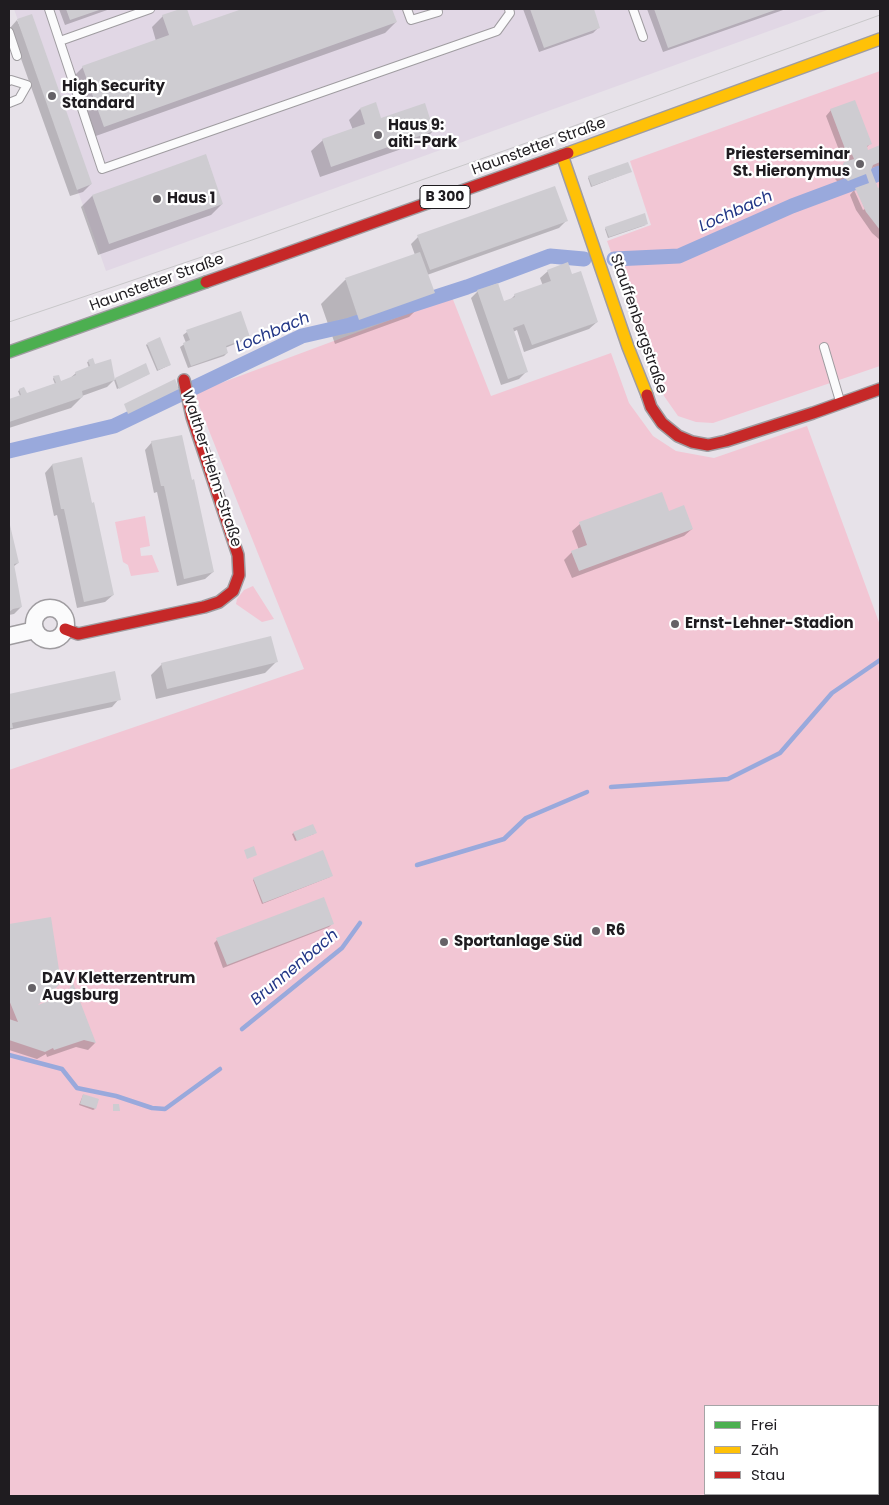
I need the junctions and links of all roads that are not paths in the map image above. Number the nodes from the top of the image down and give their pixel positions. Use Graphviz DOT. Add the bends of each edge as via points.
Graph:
graph roads {
  1 [pos="49,9"];
  2 [pos="150,9"];
  3 [pos="407,9"];
  4 [pos="509,9"];
  5 [pos="633,9"];
  6 [pos="438,12"];
  7 [pos="9,32"];
  8 [pos="643,37"];
  9 [pos="880,39"];
  10 [pos="60,41"];
  11 [pos="17,56"];
  12 [pos="9,82"];
  13 [pos="9,102"];
  14 [pos="562,155"];
  15 [pos="824,347"];
  16 [pos="9,352"];
  17 [pos="184,382"];
  18 [pos="880,389"];
  19 [pos="841,403"];
  20 [pos="65,629"];
  21 [pos="35,630"];
  22 [pos="9,636"];
  1 -- 10 [label="lane"];
  2 -- 10 [label="lane"];
  3 -- 6 [label="lane" via="411,20"];
  4 -- 10 [label="lane" via="510,13 498,31 102,169"];
  5 -- 8 [label="lane"];
  7 -- 11 [label="lane"];
  9 -- 14 [label="main road, Haunstetter Straße / B 300"];
  12 -- 13 [label="lane" via="27,85 19,99"];
  14 -- 16 [label="main road, Haunstetter Straße / B 300"];
  14 -- 19 [label="main road, Stauffenbergstraße" via="628,347 651,407 662,423 678,436 708,444"];
  15 -- 19 [label="lane"];
  17 -- 20 [label="main road, Walther-Heim-Straße" via="238,554 239,575 233,590 220,602 204,607 78,634"];
  18 -- 19 [label="main road, Stauffenbergstraße"];
  20 -- 21 [label="street" via="58,638 48,640"];
  20 -- 21 [label="street" via="64,615 50,608 36,616"];
  21 -- 22 [label="street"];
}
